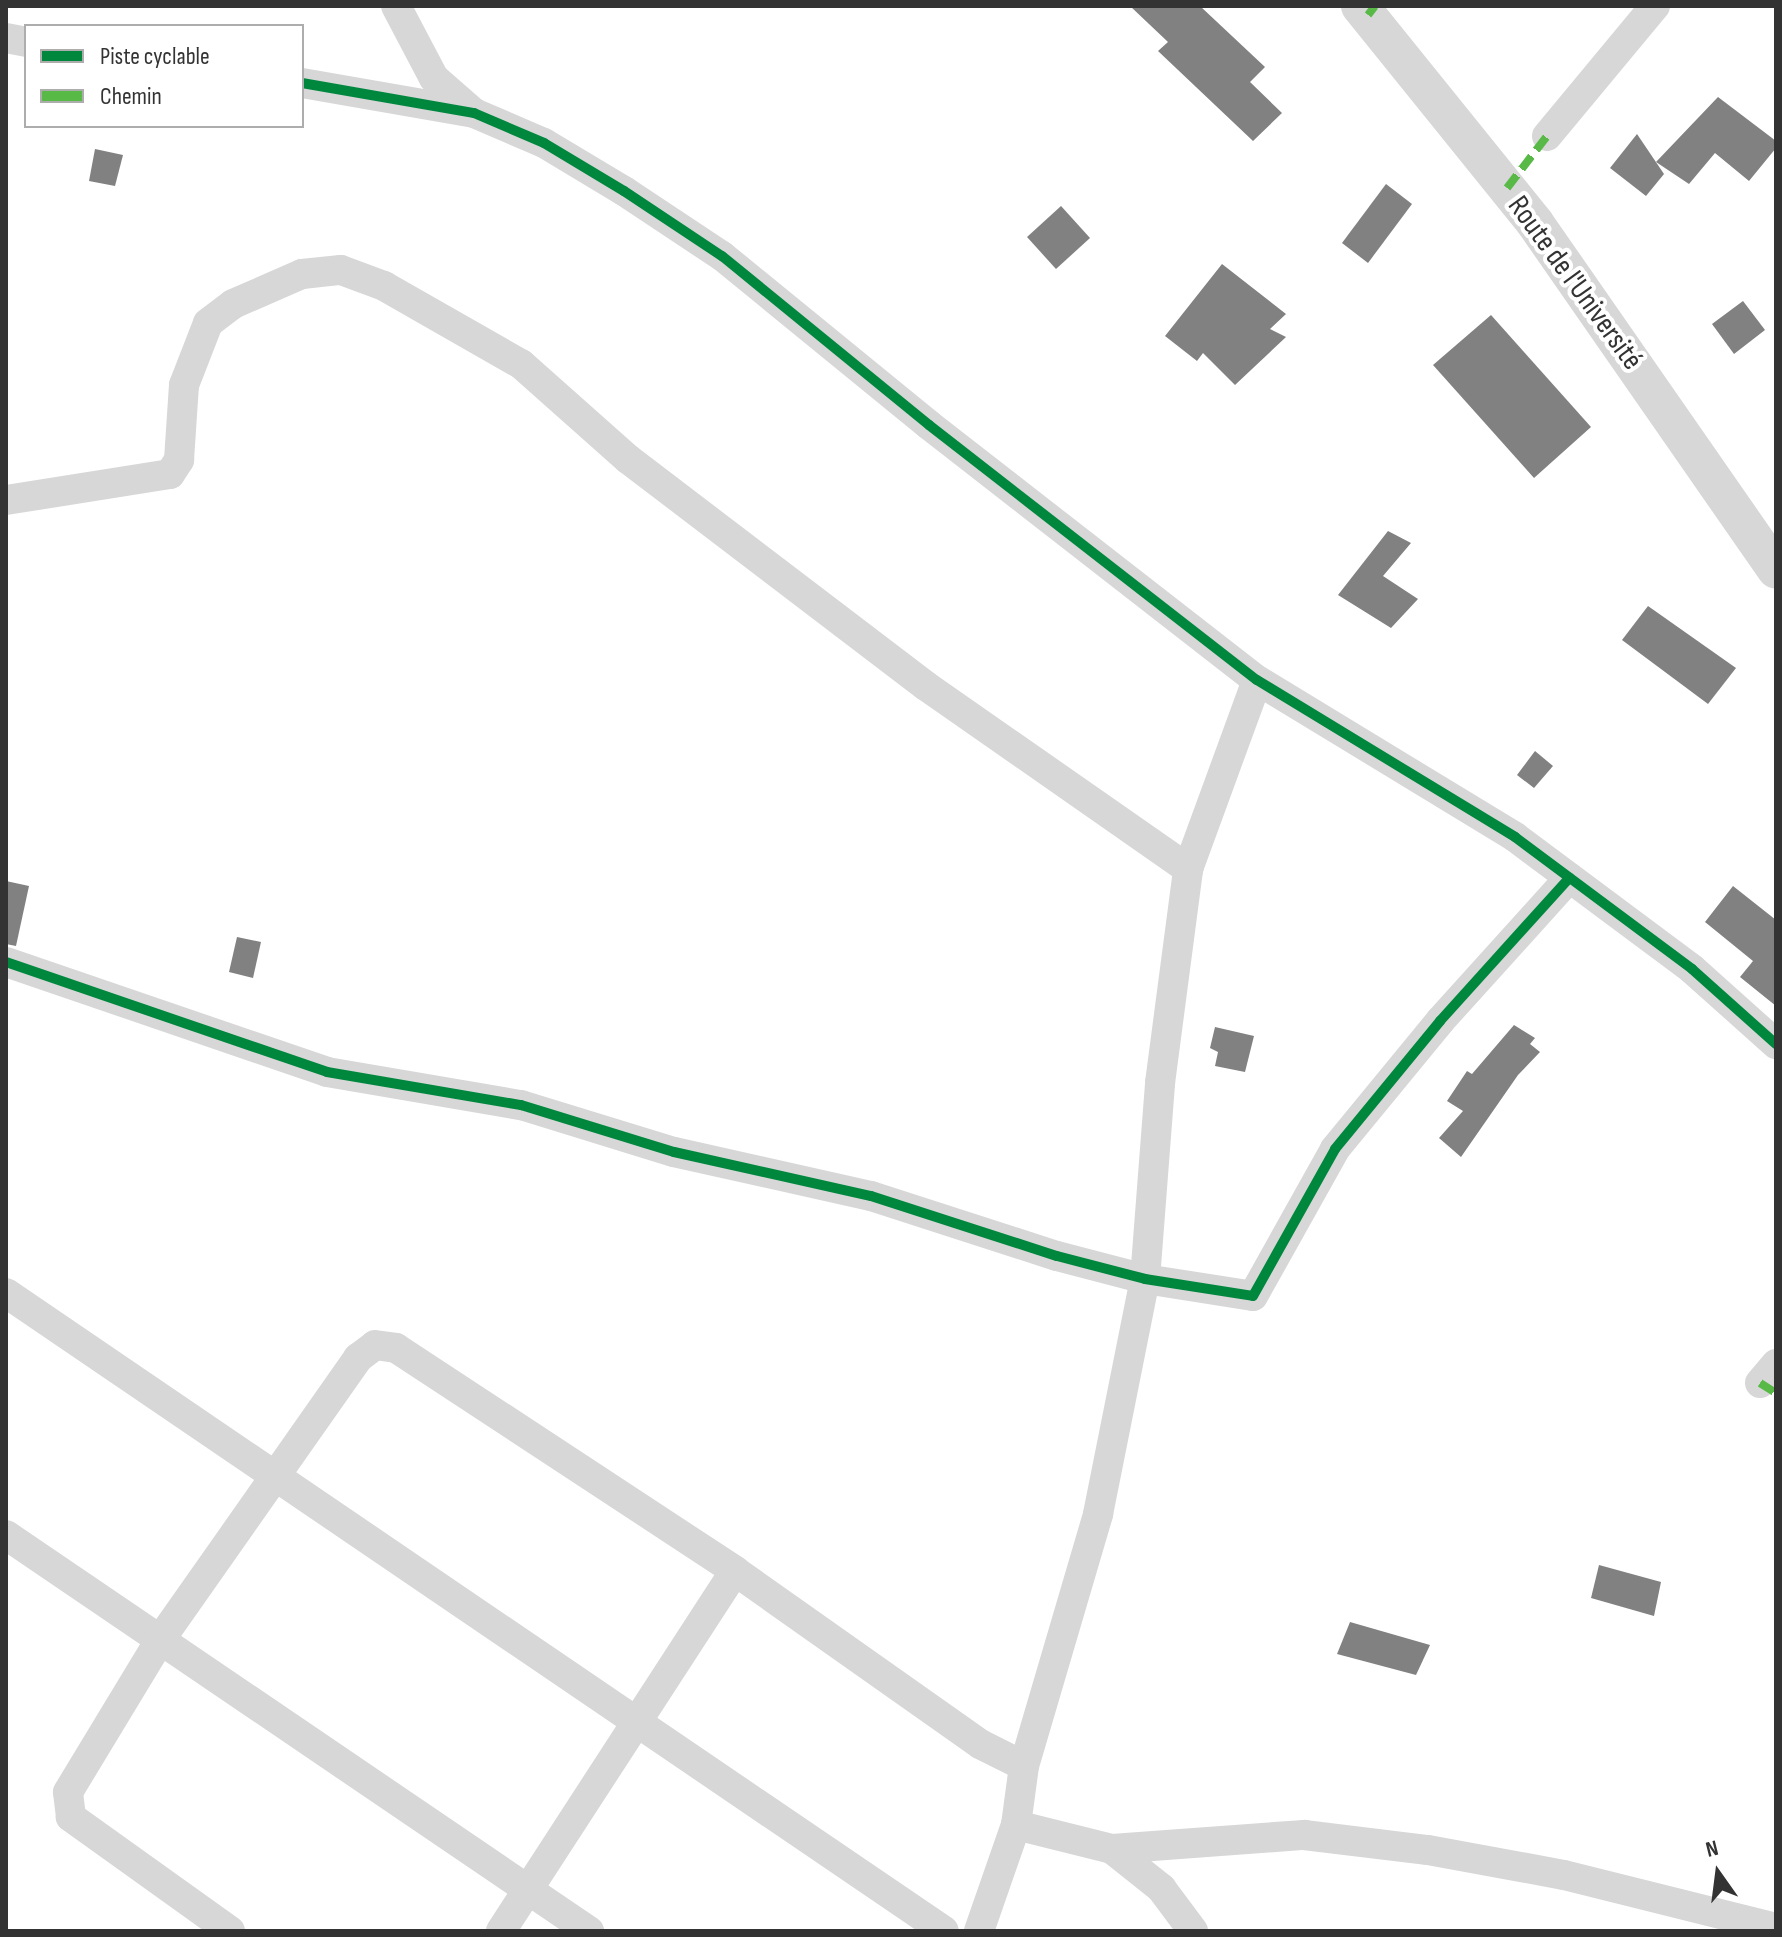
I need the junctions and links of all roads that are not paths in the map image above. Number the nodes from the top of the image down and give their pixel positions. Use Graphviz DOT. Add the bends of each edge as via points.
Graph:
graph roads {
  1 [pos="396,6"];
  2 [pos="1360,6"];
  3 [pos="1655,6"];
  4 [pos="304,83"];
  5 [pos="474,113"];
  6 [pos="1547,136"];
  7 [pos="6,500"];
  8 [pos="1774,563"];
  9 [pos="1257,680"];
  10 [pos="1188,869"];
  11 [pos="1569,878"];
  12 [pos="6,962"];
  13 [pos="1776,1044"];
  14 [pos="1145,1279"];
  15 [pos="6,1293"];
  16 [pos="274,1476"];
  17 [pos="6,1535"];
  18 [pos="735,1571"];
  19 [pos="160,1640"];
  20 [pos="634,1720"];
  21 [pos="1024,1766"];
  22 [pos="1016,1825"];
  23 [pos="1112,1849"];
  24 [pos="528,1887"];
  25 [pos="1776,1928"];
  26 [pos="230,1931"];
  27 [pos="501,1931"];
  28 [pos="589,1931"];
  29 [pos="944,1931"];
  30 [pos="979,1931"];
  31 [pos="1193,1931"];
  1 -- 5 [label="street" via="434,78"];
  2 -- 8 [label="street, Route de l'Université" via="1535,223"];
  3 -- 6 [label="street"];
  4 -- 5 [label="street"];
  5 -- 9 [label="street" via="544,143 722,256"];
  7 -- 10 [label="street" via="170,474 179,460 184,385 208,323 233,304 302,274 341,270 384,286 521,364 628,459 914,677"];
  9 -- 10 [label="street"];
  9 -- 11 [label="street" via="1515,837"];
  10 -- 14 [label="street" via="1163,1054"];
  11 -- 13 [label="street" via="1692,969"];
  11 -- 14 [label="street" via="1440,1021 1335,1149 1253,1296"];
  12 -- 14 [label="street" via="327,1072 521,1105 674,1152 871,1196"];
  14 -- 21 [label="street" via="1098,1514"];
  15 -- 16 [label="street"];
  16 -- 18 [label="street" via="358,1358 375,1345 396,1348"];
  16 -- 19 [label="street"];
  16 -- 20 [label="street"];
  17 -- 19 [label="street"];
  18 -- 20 [label="street"];
  18 -- 21 [label="street" via="980,1744"];
  19 -- 24 [label="street"];
  19 -- 26 [label="street" via="68,1792 67,1804 71,1817"];
  20 -- 24 [label="street"];
  20 -- 29 [label="street"];
  21 -- 22 [label="street"];
  22 -- 23 [label="street"];
  22 -- 30 [label="street"];
  23 -- 25 [label="street" via="1320,1837 1564,1875"];
  23 -- 31 [label="street" via="1161,1888"];
  24 -- 27 [label="street"];
  24 -- 28 [label="street"];
}
